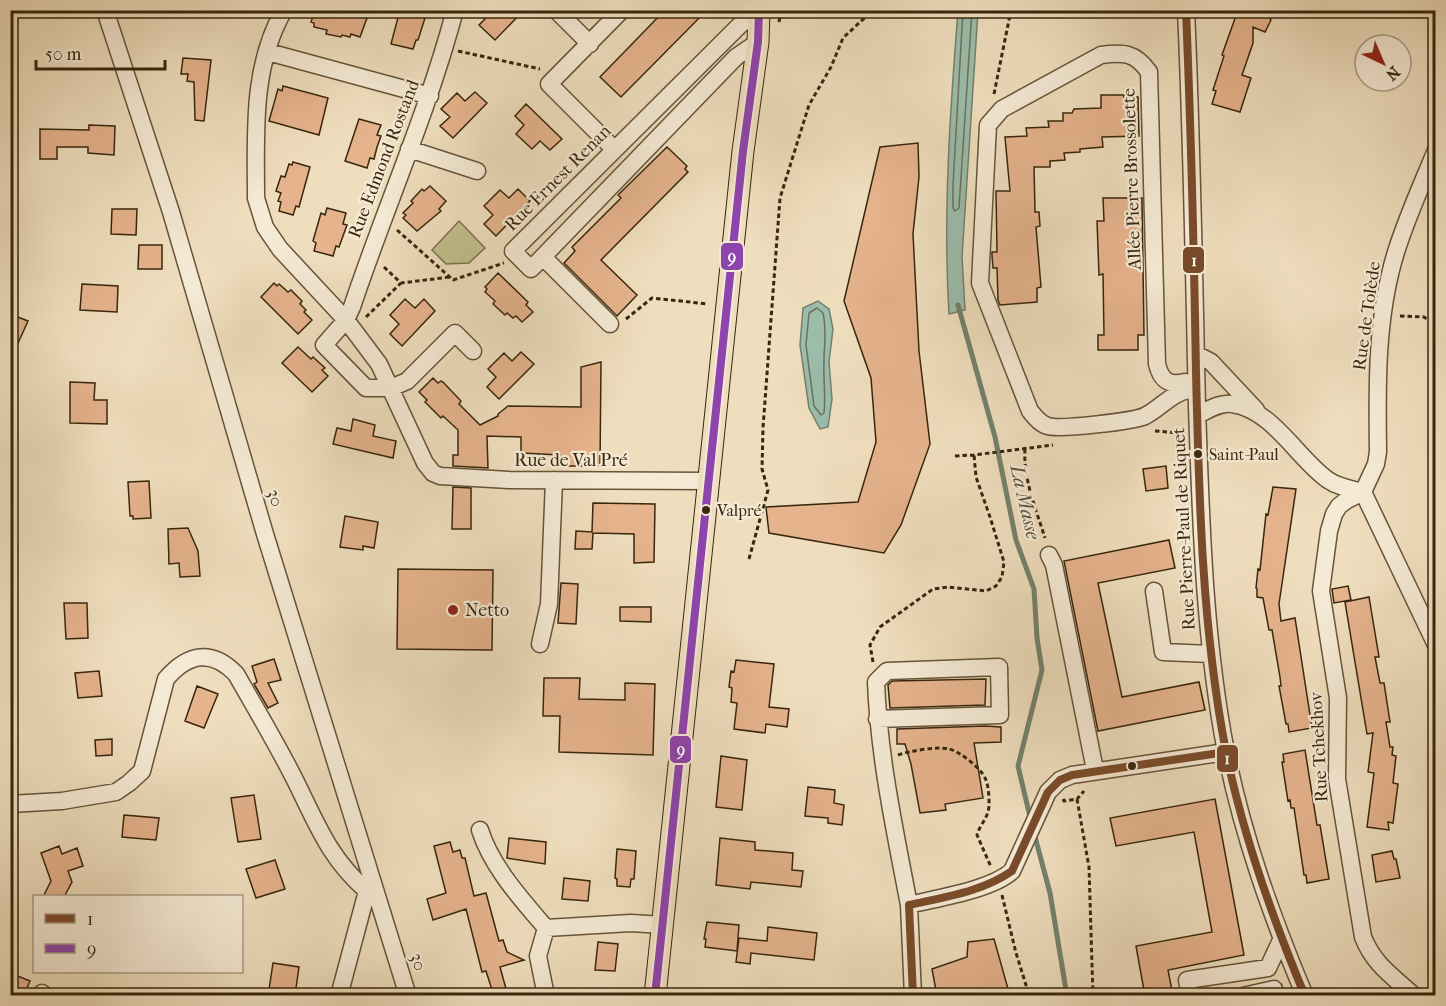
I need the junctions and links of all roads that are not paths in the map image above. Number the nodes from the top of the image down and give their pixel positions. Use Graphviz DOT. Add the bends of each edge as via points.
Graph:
graph roads {
  1 [pos="105,10"];
  2 [pos="284,10"];
  3 [pos="455,10"];
  4 [pos="556,10"];
  5 [pos="622,10"];
  6 [pos="1186,10"];
  7 [pos="759,11"];
  8 [pos="758,42"];
  9 [pos="590,44"];
  10 [pos="268,52"];
  11 [pos="430,96"];
  12 [pos="993,117"];
  13 [pos="409,149"];
  14 [pos="614,149"];
  15 [pos="1436,150"];
  16 [pos="477,171"];
  17 [pos="543,257"];
  18 [pos="349,314"];
  19 [pos="610,324"];
  20 [pos="473,351"];
  21 [pos="1196,354"];
  22 [pos="391,388"];
  23 [pos="1259,413"];
  24 [pos="1198,414"];
  25 [pos="554,480"];
  26 [pos="709,481"];
  27 [pos="1363,492"];
  28 [pos="1049,555"];
  29 [pos="1154,591"];
  30 [pos="540,644"];
  31 [pos="1436,645"];
  32 [pos="1211,654"];
  33 [pos="878,719"];
  34 [pos="1226,752"];
  35 [pos="1095,771"];
  36 [pos="10,804"];
  37 [pos="480,830"];
  38 [pos="371,891"];
  39 [pos="909,905"];
  40 [pos="663,925"];
  41 [pos="546,928"];
  42 [pos="1282,938"];
  43 [pos="1268,968"];
  44 [pos="1275,992"];
  45 [pos="339,996"];
  46 [pos="408,996"];
  47 [pos="546,996"];
  48 [pos="655,996"];
  49 [pos="913,996"];
  50 [pos="1190,996"];
  51 [pos="1244,996"];
  52 [pos="1305,996"];
  53 [pos="1414,996"];
  1 -- 38 [label="street, 30" via="171,212 346,789"];
  2 -- 10 [label="street"];
  3 -- 11 [label="street, Rue Edmond Rostand"];
  4 -- 9 [label="street"];
  5 -- 9 [label="street"];
  6 -- 21 [label="street, Rue Pierre-Paul de Riquet"];
  7 -- 8 [label="main road"];
  7 -- 14 [label="street, Rue Ernest Renan"];
  8 -- 17 [label="street" via="736,57"];
  8 -- 26 [label="main road"];
  9 -- 14 [label="street" via="554,79"];
  10 -- 11 [label="street"];
  10 -- 18 [label="street" via="256,107 256,198 260,212 280,249"];
  11 -- 13 [label="street, Rue Edmond Rostand"];
  12 -- 12 [label="street, Allée Pierre Brossolette" via="1101,55 1133,56 1149,72 1157,364 1164,381 1187,386 1140,418 1060,428 1046,426 1030,411 980,283 988,124"];
  13 -- 16 [label="street"];
  13 -- 18 [label="street, Rue Edmond Rostand"];
  14 -- 17 [label="street, Rue Ernest Renan" via="513,251 531,269"];
  15 -- 27 [label="street, Rue de Tolède" via="1396,254 1383,315 1377,380 1378,452"];
  17 -- 19 [label="street"];
  18 -- 22 [label="street"];
  18 -- 22 [label="street" via="324,345 366,388"];
  20 -- 22 [label="street" via="455,333 407,381"];
  21 -- 23 [label="street" via="1211,362"];
  21 -- 24 [label="street, Rue Pierre-Paul de Riquet"];
  22 -- 25 [label="street, Rue de Val Pré" via="433,473"];
  23 -- 24 [label="street" via="1231,403"];
  23 -- 27 [label="street" via="1328,480"];
  24 -- 32 [label="street, Rue Pierre-Paul de Riquet" via="1203,576"];
  25 -- 26 [label="street, Rue de Val Pré"];
  25 -- 30 [label="street" via="549,604"];
  26 -- 40 [label="main road"];
  27 -- 31 [label="street"];
  27 -- 53 [label="street, Rue Tchekhov" via="1339,506 1334,514 1321,591 1338,698 1337,779 1363,937 1370,953"];
  28 -- 35 [label="street"];
  29 -- 32 [label="street" via="1163,652"];
  32 -- 34 [label="street, Rue Pierre-Paul de Riquet"];
  33 -- 33 [label="street" via="876,682 887,671 999,667 1000,715"];
  33 -- 39 [label="street"];
  34 -- 35 [label="street"];
  34 -- 42 [label="street, Rue Pierre-Paul de Riquet" via="1247,837"];
  35 -- 39 [label="street" via="1060,780 1048,792 1012,871 998,881"];
  36 -- 38 [label="street" via="116,792 129,783 142,771 166,679 176,667 195,657 209,658 225,663 236,674 334,856 344,870"];
  37 -- 41 [label="street" via="485,847"];
  38 -- 45 [label="street"];
  38 -- 46 [label="street, 30"];
  39 -- 49 [label="street"];
  40 -- 41 [label="street"];
  40 -- 48 [label="main road"];
  41 -- 47 [label="street" via="538,956"];
  42 -- 43 [label="street"];
  42 -- 52 [label="street, Rue Pierre-Paul de Riquet"];
  43 -- 44 [label="street"];
  43 -- 50 [label="street" via="1187,980"];
  44 -- 51 [label="street"];
}
